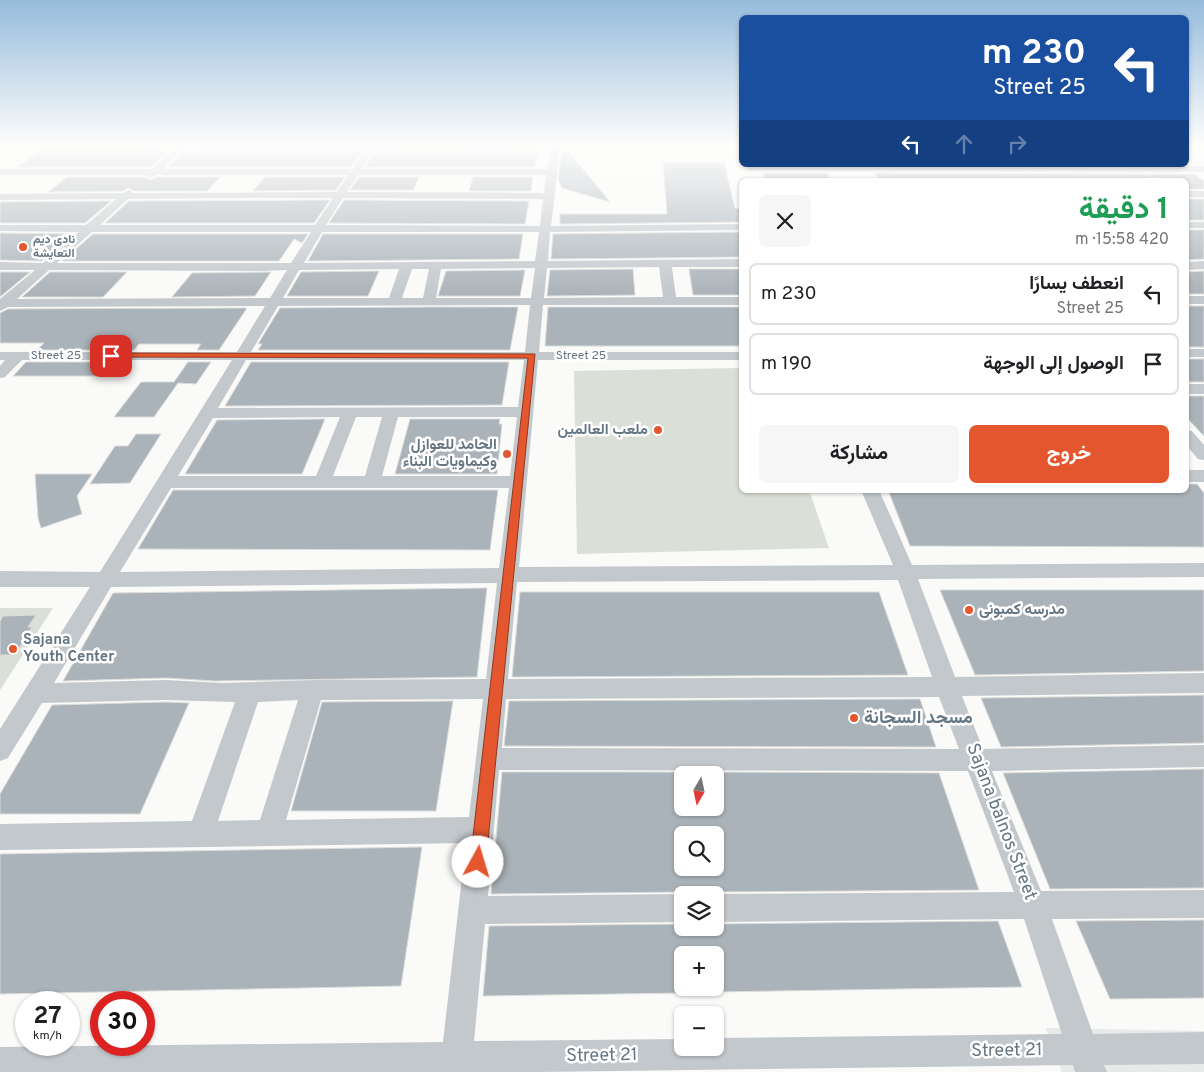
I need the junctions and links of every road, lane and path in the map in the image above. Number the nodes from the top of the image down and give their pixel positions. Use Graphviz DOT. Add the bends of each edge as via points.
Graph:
graph roads {
  1 [pos="133,196"];
  2 [pos="332,196"];
  3 [pos="345,196"];
  4 [pos="549,196"];
  5 [pos="0,197"];
  6 [pos="37,197"];
  7 [pos="125,197"];
  8 [pos="338,197"];
  9 [pos="1189,225"];
  10 [pos="1204,225"];
  11 [pos="739,227"];
  12 [pos="0,228"];
  13 [pos="90,228"];
  14 [pos="318,229"];
  15 [pos="546,229"];
  16 [pos="436,264"];
  17 [pos="542,264"];
  18 [pos="665,264"];
  19 [pos="739,264"];
  20 [pos="407,265"];
  21 [pos="0,266"];
  22 [pos="46,266"];
  23 [pos="1189,266"];
  24 [pos="1204,266"];
  25 [pos="295,267"];
  26 [pos="1189,300"];
  27 [pos="1204,300"];
  28 [pos="670,301"];
  29 [pos="739,301"];
  30 [pos="538,302"];
  31 [pos="394,303"];
  32 [pos="429,303"];
  33 [pos="1,304"];
  34 [pos="273,304"];
  35 [pos="1189,353"];
  36 [pos="1204,353"];
  37 [pos="0,356"];
  38 [pos="18,356"];
  39 [pos="241,356"];
  40 [pos="532,356"];
  41 [pos="739,356"];
  42 [pos="0,374"];
  43 [pos="1204,389"];
  44 [pos="1189,390"];
  45 [pos="391,412"];
  46 [pos="526,412"];
  47 [pos="208,413"];
  48 [pos="350,413"];
  49 [pos="1189,476"];
  50 [pos="1204,476"];
  51 [pos="166,482"];
  52 [pos="322,482"];
  53 [pos="372,482"];
  54 [pos="519,482"];
  55 [pos="871,493"];
  56 [pos="1204,570"];
  57 [pos="905,571"];
  58 [pos="509,575"];
  59 [pos="0,579"];
  60 [pos="106,580"];
  61 [pos="1204,682"];
  62 [pos="947,687"];
  63 [pos="496,689"];
  64 [pos="313,690"];
  65 [pos="250,692"];
  66 [pos="34,693"];
  67 [pos="0,750"];
  68 [pos="1204,756"];
  69 [pos="489,759"];
  70 [pos="977,760"];
  71 [pos="481,830"];
  72 [pos="268,832"];
  73 [pos="201,833"];
  74 [pos="0,837"];
  75 [pos="1204,904"];
  76 [pos="1033,905"];
  77 [pos="674,908"];
  78 [pos="724,908"];
  79 [pos="472,910"];
  80 [pos="1204,1048"];
  81 [pos="1087,1061"];
  82 [pos="0,1063"];
  83 [pos="456,1065"];
  1 -- 7 [label="street"];
  2 -- 8 [label="street"];
  3 -- 8 [label="street"];
  4 -- 15 [label="street"];
  5 -- 6 [label="street"];
  6 -- 7 [label="street"];
  7 -- 13 [label="street"];
  8 -- 14 [label="street"];
  9 -- 10 [label="street"];
  11 -- 15 [label="street"];
  12 -- 13 [label="street"];
  13 -- 14 [label="street"];
  13 -- 22 [label="street"];
  14 -- 15 [label="street"];
  14 -- 25 [label="street"];
  15 -- 17 [label="street"];
  16 -- 17 [label="street"];
  16 -- 20 [label="street"];
  16 -- 32 [label="street"];
  17 -- 18 [label="street"];
  17 -- 30 [label="street"];
  18 -- 19 [label="street"];
  18 -- 28 [label="street"];
  20 -- 25 [label="street"];
  20 -- 31 [label="street"];
  21 -- 22 [label="street"];
  22 -- 25 [label="street"];
  22 -- 33 [label="street"];
  23 -- 24 [label="street"];
  25 -- 34 [label="street"];
  26 -- 27 [label="street"];
  28 -- 29 [label="street"];
  28 -- 30 [label="street"];
  30 -- 32 [label="street"];
  30 -- 40 [label="street"];
  31 -- 32 [label="street"];
  31 -- 34 [label="street"];
  33 -- 34 [label="street"];
  34 -- 39 [label="street"];
  35 -- 36 [label="street"];
  37 -- 38 [label="street, Street 25"];
  38 -- 39 [label="street, Street 25"];
  38 -- 42 [label="street"];
  39 -- 40 [label="street, Street 25"];
  39 -- 47 [label="street"];
  40 -- 41 [label="street, Street 25"];
  40 -- 46 [label="street"];
  43 -- 44 [label="street"];
  45 -- 46 [label="street"];
  45 -- 48 [label="street"];
  45 -- 53 [label="street"];
  46 -- 54 [label="street"];
  47 -- 48 [label="street"];
  47 -- 51 [label="street"];
  48 -- 52 [label="street"];
  49 -- 50 [label="street"];
  51 -- 52 [label="street"];
  51 -- 60 [label="street"];
  52 -- 53 [label="street"];
  53 -- 54 [label="street"];
  54 -- 58 [label="street"];
  55 -- 57 [label="street, Sajana balnos Street"];
  56 -- 57 [label="street"];
  57 -- 58 [label="street"];
  57 -- 62 [label="street, Sajana balnos Street"];
  58 -- 60 [label="street"];
  58 -- 63 [label="street"];
  59 -- 60 [label="street"];
  60 -- 66 [label="street"];
  61 -- 62 [label="street"];
  62 -- 63 [label="street"];
  62 -- 70 [label="street, Sajana balnos Street"];
  63 -- 64 [label="street"];
  63 -- 69 [label="street"];
  64 -- 65 [label="street"];
  64 -- 72 [label="street"];
  65 -- 66 [label="street"];
  65 -- 73 [label="street"];
  66 -- 67 [label="street"];
  68 -- 70 [label="street"];
  69 -- 70 [label="street"];
  69 -- 71 [label="street"];
  70 -- 76 [label="street, Sajana balnos Street"];
  71 -- 72 [label="street"];
  71 -- 79 [label="street"];
  72 -- 73 [label="street"];
  73 -- 74 [label="street"];
  75 -- 76 [label="street"];
  76 -- 78 [label="street"];
  76 -- 81 [label="street, Sajana balnos Street"];
  77 -- 79 [label="street"];
  79 -- 83 [label="street"];
  80 -- 81 [label="street, Street 21"];
  81 -- 83 [label="street, Street 21"];
  82 -- 83 [label="street, Street 21"];
}
